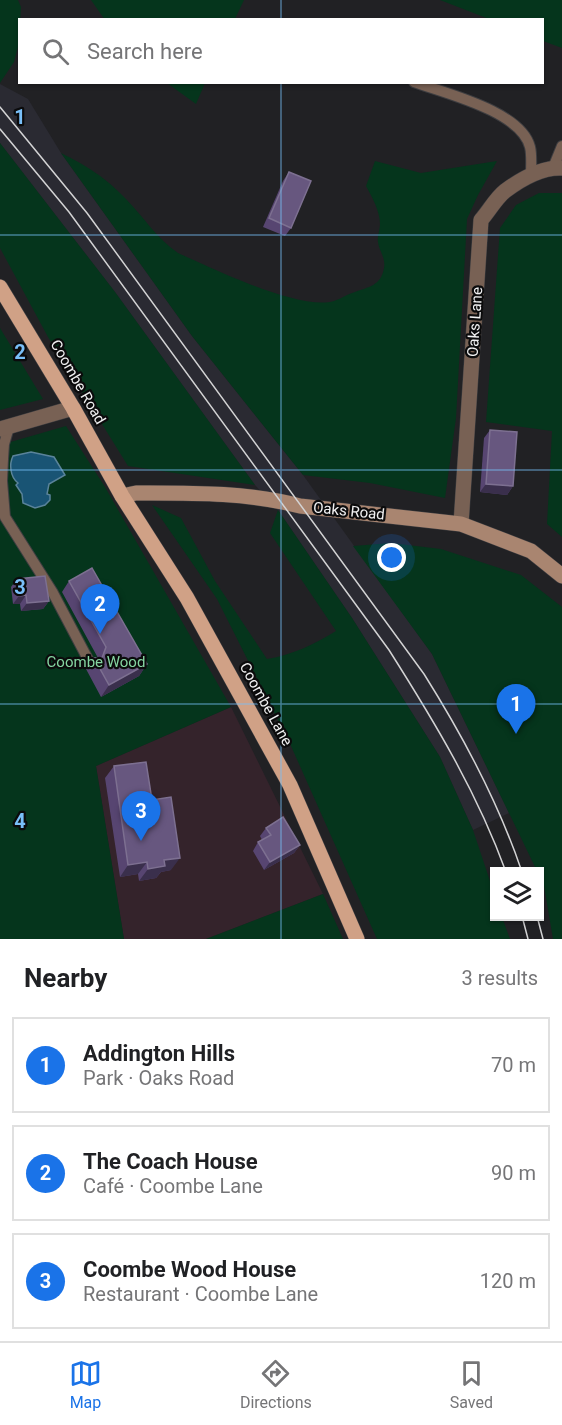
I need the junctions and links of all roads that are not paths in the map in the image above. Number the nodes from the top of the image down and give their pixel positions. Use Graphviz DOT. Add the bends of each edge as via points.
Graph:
graph roads {
  1 [pos="420,84"];
  2 [pos="562,146"];
  3 [pos="557,168"];
  4 [pos="531,175"];
  5 [pos="0,287"];
  6 [pos="73,408"];
  7 [pos="5,428"];
  8 [pos="122,496"];
  9 [pos="461,524"];
  10 [pos="562,576"];
  11 [pos="90,663"];
  12 [pos="357,939"];
  1 -- 4 [label="lane" via="490,109 514,122 530,145"];
  2 -- 3 [label="lane"];
  3 -- 4 [label="street, Oaks Lane"];
  4 -- 9 [label="street, Oaks Lane" via="504,192 481,220"];
  5 -- 6 [label="main road, Coombe Road"];
  6 -- 7 [label="street"];
  6 -- 8 [label="main road, Coombe Road"];
  7 -- 11 [label="lane" via="5,517 53,593"];
  8 -- 9 [label="street, Oaks Road" via="221,493"];
  8 -- 12 [label="main road, Coombe Lane" via="187,598 290,785"];
  9 -- 10 [label="street, Oaks Road" via="531,551"];
}
